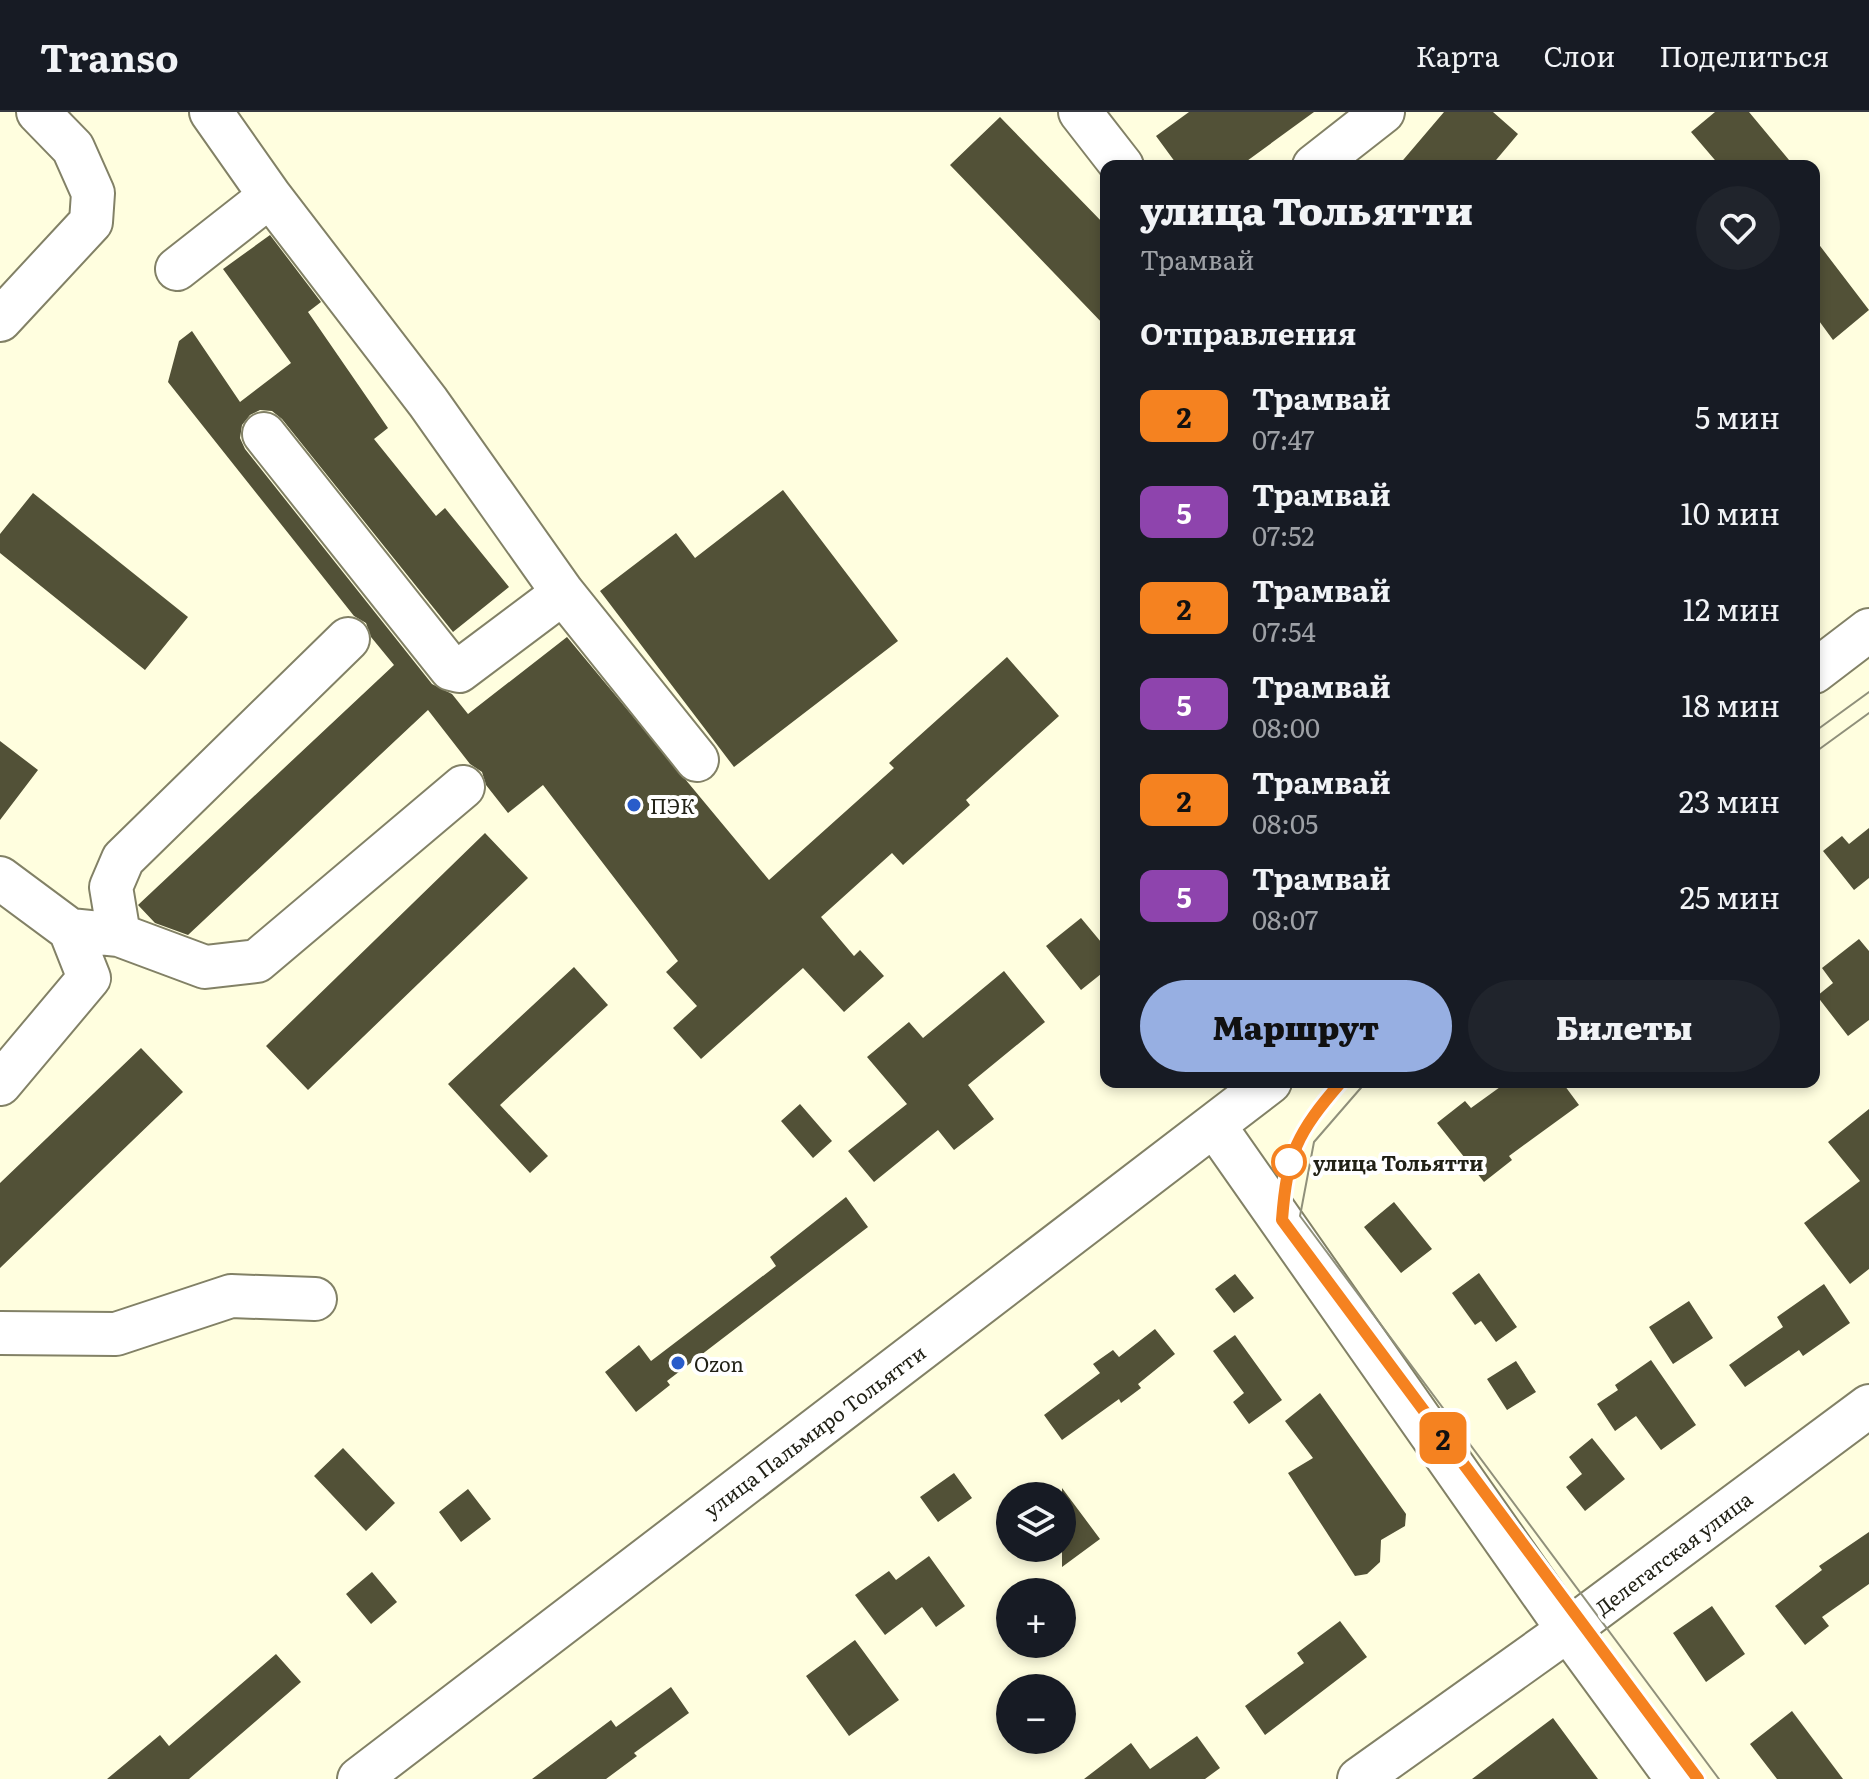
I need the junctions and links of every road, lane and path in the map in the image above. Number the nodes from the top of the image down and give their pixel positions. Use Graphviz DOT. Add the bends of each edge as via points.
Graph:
graph roads {
  1 [pos="38,112"];
  2 [pos="211,112"];
  3 [pos="1080,112"];
  4 [pos="1383,112"];
  5 [pos="1117,160"];
  6 [pos="1322,160"];
  7 [pos="270,196"];
  8 [pos="177,269"];
  9 [pos="0,320"];
  10 [pos="264,434"];
  11 [pos="563,593"];
  12 [pos="1869,630"];
  13 [pos="348,639"];
  14 [pos="1820,667"];
  15 [pos="697,760"];
  16 [pos="463,787"];
  17 [pos="0,878"];
  18 [pos="70,930"];
  19 [pos="119,935"];
  20 [pos="0,1084"];
  21 [pos="1262,1088"];
  22 [pos="1214,1125"];
  23 [pos="315,1299"];
  24 [pos="0,1333"];
  25 [pos="1869,1406"];
  26 [pos="1568,1630"];
  27 [pos="359,1779"];
  28 [pos="1359,1779"];
  29 [pos="1677,1779"];
  1 -- 9 [label="street" via="73,148 93,193 91,222"];
  2 -- 7 [label="street"];
  3 -- 5 [label="street"];
  4 -- 6 [label="street"];
  7 -- 8 [label="street"];
  7 -- 11 [label="street" via="428,402"];
  10 -- 11 [label="street" via="451,669 459,671"];
  11 -- 15 [label="street"];
  12 -- 14 [label="street"];
  13 -- 19 [label="street" via="123,859 111,887"];
  16 -- 19 [label="street" via="257,961 205,967"];
  17 -- 18 [label="street"];
  18 -- 19 [label="street"];
  18 -- 20 [label="street" via="89,978"];
  21 -- 22 [label="street, улица Пальмиро Тольятти"];
  22 -- 26 [label="street"];
  22 -- 27 [label="street, улица Пальмиро Тольятти"];
  23 -- 24 [label="street" via="231,1296 116,1334"];
  25 -- 26 [label="street, Делегатская улица"];
  26 -- 28 [label="street, Делегатская улица"];
  26 -- 29 [label="street"];
}
